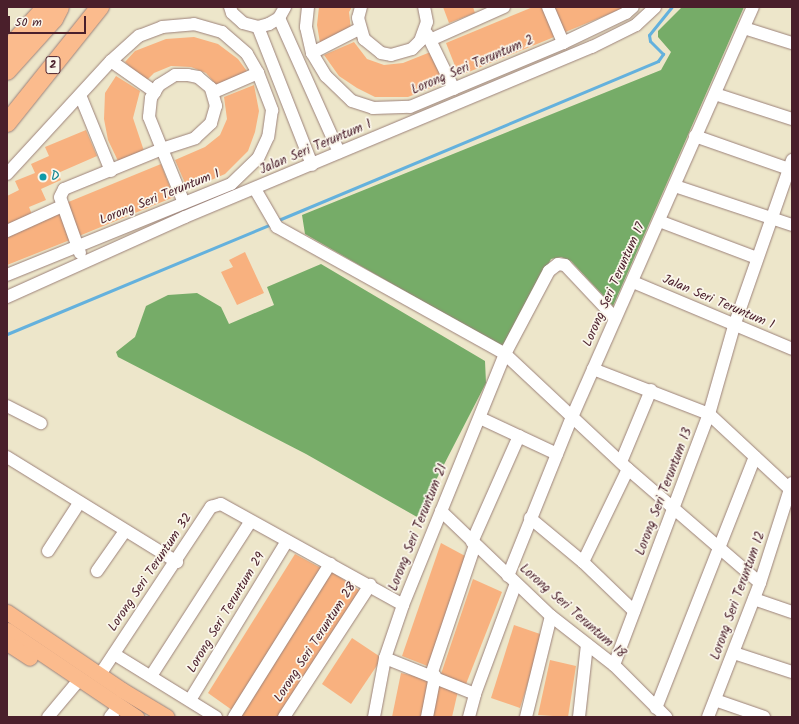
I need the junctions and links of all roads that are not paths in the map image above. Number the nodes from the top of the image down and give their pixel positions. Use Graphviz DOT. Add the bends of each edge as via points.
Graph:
graph roads {
  1 [pos="46,7"];
  2 [pos="60,7"];
  3 [pos="100,7"];
  4 [pos="230,7"];
  5 [pos="308,7"];
  6 [pos="361,7"];
  7 [pos="424,7"];
  8 [pos="504,7"];
  9 [pos="548,7"];
  10 [pos="633,7"];
  11 [pos="655,7"];
  12 [pos="753,7"];
  13 [pos="282,12"];
  14 [pos="478,12"];
  15 [pos="258,27"];
  16 [pos="744,28"];
  17 [pos="359,29"];
  18 [pos="428,36"];
  19 [pos="563,43"];
  20 [pos="792,43"];
  21 [pos="7,50"];
  22 [pos="312,53"];
  23 [pos="111,61"];
  24 [pos="7,72"];
  25 [pos="258,73"];
  26 [pos="326,76"];
  27 [pos="309,84"];
  28 [pos="454,89"];
  29 [pos="155,92"];
  30 [pos="214,92"];
  31 [pos="29,94"];
  32 [pos="715,94"];
  33 [pos="80,95"];
  34 [pos="7,99"];
  35 [pos="288,104"];
  36 [pos="272,110"];
  37 [pos="792,119"];
  38 [pos="7,123"];
  39 [pos="695,136"];
  40 [pos="162,149"];
  41 [pos="339,152"];
  42 [pos="790,164"];
  43 [pos="312,165"];
  44 [pos="111,171"];
  45 [pos="7,174"];
  46 [pos="675,186"];
  47 [pos="255,189"];
  48 [pos="184,203"];
  49 [pos="62,206"];
  50 [pos="772,218"];
  51 [pos="659,221"];
  52 [pos="792,225"];
  53 [pos="7,231"];
  54 [pos="78,247"];
  55 [pos="757,258"];
  56 [pos="84,262"];
  57 [pos="7,275"];
  58 [pos="633,282"];
  59 [pos="7,297"];
  60 [pos="615,318"];
  61 [pos="734,326"];
  62 [pos="792,349"];
  63 [pos="505,354"];
  64 [pos="593,369"];
  65 [pos="651,390"];
  66 [pos="7,406"];
  67 [pos="709,414"];
  68 [pos="572,417"];
  69 [pos="480,418"];
  70 [pos="41,423"];
  71 [pos="519,436"];
  72 [pos="557,454"];
  73 [pos="7,457"];
  74 [pos="755,457"];
  75 [pos="624,466"];
  76 [pos="791,488"];
  77 [pos="79,502"];
  78 [pos="674,509"];
  79 [pos="441,512"];
  80 [pos="530,518"];
  81 [pos="251,521"];
  82 [pos="125,531"];
  83 [pos="287,541"];
  84 [pos="474,543"];
  85 [pos="720,549"];
  86 [pos="48,551"];
  87 [pos="177,562"];
  88 [pos="583,562"];
  89 [pos="330,564"];
  90 [pos="97,570"];
  91 [pos="512,579"];
  92 [pos="760,583"];
  93 [pos="370,585"];
  94 [pos="754,599"];
  95 [pos="7,601"];
  96 [pos="403,605"];
  97 [pos="634,611"];
  98 [pos="7,612"];
  99 [pos="792,612"];
  100 [pos="551,616"];
  101 [pos="7,630"];
  102 [pos="7,643"];
  103 [pos="587,644"];
  104 [pos="114,654"];
  105 [pos="734,654"];
  106 [pos="385,658"];
  107 [pos="614,665"];
  108 [pos="103,670"];
  109 [pos="66,671"];
  110 [pos="792,672"];
  111 [pos="433,675"];
  112 [pos="151,676"];
  113 [pos="79,680"];
  114 [pos="122,690"];
  115 [pos="475,694"];
  116 [pos="190,700"];
  117 [pos="715,700"];
  118 [pos="656,708"];
  119 [pos="114,712"];
  120 [pos="48,717"];
  121 [pos="136,717"];
  122 [pos="167,717"];
  123 [pos="216,717"];
  124 [pos="234,717"];
  125 [pos="284,717"];
  126 [pos="374,717"];
  127 [pos="427,717"];
  128 [pos="469,717"];
  129 [pos="526,717"];
  130 [pos="579,717"];
  131 [pos="666,717"];
  132 [pos="708,717"];
  133 [pos="764,717"];
  1 -- 21 [label="highway"];
  2 -- 24 [label="highway, 2" via="54,19"];
  3 -- 31 [label="highway, 2"];
  4 -- 15 [label="street" via="232,13 243,23"];
  5 -- 22 [label="street, Lorong Seri Teruntum 2" via="306,27"];
  6 -- 17 [label="street"];
  7 -- 18 [label="street"];
  8 -- 14 [label="street"];
  9 -- 19 [label="street"];
  10 -- 19 [label="street, Lorong Seri Teruntum 2" via="626,13"];
  11 -- 41 [label="street, Jalan Seri Teruntum 1" via="636,25 592,47"];
  12 -- 16 [label="street, Lorong Seri Teruntum 17"];
  13 -- 15 [label="street" via="269,24"];
  13 -- 27 [label="street"];
  14 -- 18 [label="street"];
  15 -- 35 [label="street"];
  16 -- 20 [label="street"];
  16 -- 32 [label="street, Lorong Seri Teruntum 17"];
  17 -- 18 [label="street" via="371,47 391,55 412,48"];
  17 -- 22 [label="street"];
  18 -- 28 [label="street"];
  19 -- 28 [label="street, Lorong Seri Teruntum 2"];
  22 -- 26 [label="street, Lorong Seri Teruntum 2"];
  23 -- 25 [label="street, Lorong Seri Teruntum 1" via="139,36 162,26 194,24 222,32 247,54"];
  23 -- 29 [label="street"];
  23 -- 33 [label="street, Lorong Seri Teruntum 1"];
  25 -- 30 [label="street"];
  25 -- 36 [label="street, Lorong Seri Teruntum 1"];
  26 -- 27 [label="street"];
  26 -- 28 [label="street, Lorong Seri Teruntum 2" via="352,101 373,108 410,108"];
  27 -- 41 [label="street"];
  29 -- 30 [label="street" via="159,85 175,75 188,74 198,77"];
  29 -- 40 [label="street" via="149,117"];
  30 -- 40 [label="street" via="216,106 211,123 195,138"];
  31 -- 34 [label="highway, 2" via="22,101 12,102"];
  31 -- 38 [label="highway, 2"];
  32 -- 37 [label="street"];
  32 -- 39 [label="street, Lorong Seri Teruntum 17"];
  33 -- 44 [label="street"];
  33 -- 45 [label="street, Lorong Seri Teruntum 1"];
  35 -- 36 [label="street"];
  35 -- 43 [label="street"];
  36 -- 48 [label="street, Lorong Seri Teruntum 1" via="268,137 258,158 231,184"];
  39 -- 42 [label="street"];
  39 -- 46 [label="street, Lorong Seri Teruntum 17"];
  40 -- 44 [label="street"];
  40 -- 48 [label="street"];
  41 -- 43 [label="street, Jalan Seri Teruntum 1"];
  42 -- 50 [label="street, Lorong Seri Teruntum 13"];
  43 -- 47 [label="street, Jalan Seri Teruntum 1"];
  44 -- 49 [label="street" via="64,189 60,197"];
  46 -- 50 [label="street"];
  46 -- 51 [label="street, Lorong Seri Teruntum 17"];
  47 -- 56 [label="street, Jalan Seri Teruntum 1"];
  47 -- 63 [label="street" via="275,223"];
  48 -- 54 [label="street, Lorong Seri Teruntum 1"];
  49 -- 53 [label="street"];
  49 -- 54 [label="street"];
  50 -- 52 [label="street"];
  50 -- 55 [label="street, Lorong Seri Teruntum 13"];
  51 -- 55 [label="street"];
  51 -- 58 [label="street, Lorong Seri Teruntum 17"];
  54 -- 56 [label="street"];
  54 -- 57 [label="street, Lorong Seri Teruntum 1"];
  55 -- 61 [label="street, Lorong Seri Teruntum 13"];
  56 -- 59 [label="street, Jalan Seri Teruntum 1"];
  58 -- 60 [label="street, Lorong Seri Teruntum 17"];
  58 -- 61 [label="street, Jalan Seri Teruntum 1"];
  60 -- 63 [label="street, Lorong Seri Teruntum 21" via="565,265 558,264 549,271"];
  60 -- 64 [label="street, Lorong Seri Teruntum 17"];
  61 -- 62 [label="street, Jalan Seri Teruntum 1"];
  61 -- 67 [label="street, Lorong Seri Teruntum 13"];
  63 -- 68 [label="street"];
  63 -- 69 [label="street, Lorong Seri Teruntum 21"];
  64 -- 65 [label="street"];
  64 -- 68 [label="street, Lorong Seri Teruntum 17"];
  65 -- 67 [label="street"];
  65 -- 75 [label="street"];
  66 -- 70 [label="street"];
  67 -- 74 [label="street"];
  67 -- 78 [label="street, Lorong Seri Teruntum 13"];
  68 -- 72 [label="street, Lorong Seri Teruntum 17"];
  68 -- 75 [label="street"];
  69 -- 71 [label="street"];
  69 -- 79 [label="street, Lorong Seri Teruntum 21"];
  71 -- 72 [label="street"];
  71 -- 84 [label="street"];
  72 -- 80 [label="street, Lorong Seri Teruntum 17"];
  73 -- 77 [label="street"];
  74 -- 76 [label="street"];
  74 -- 85 [label="street"];
  75 -- 78 [label="street"];
  75 -- 88 [label="street"];
  76 -- 92 [label="street, Lorong Seri Teruntum 12"];
  77 -- 82 [label="street"];
  77 -- 86 [label="street"];
  78 -- 85 [label="street"];
  78 -- 97 [label="street, Lorong Seri Teruntum 13"];
  79 -- 84 [label="street, Lorong Seri Teruntum 18"];
  79 -- 96 [label="street, Lorong Seri Teruntum 21"];
  80 -- 88 [label="street"];
  80 -- 91 [label="street, Lorong Seri Teruntum 17"];
  81 -- 83 [label="street"];
  81 -- 87 [label="street, Lorong Seri Teruntum 32" via="221,504 211,507"];
  81 -- 112 [label="street"];
  82 -- 87 [label="street"];
  82 -- 90 [label="street"];
  83 -- 89 [label="street"];
  83 -- 116 [label="street, Lorong Seri Teruntum 29"];
  84 -- 91 [label="street, Lorong Seri Teruntum 18"];
  84 -- 111 [label="street"];
  85 -- 92 [label="street"];
  85 -- 118 [label="street"];
  87 -- 104 [label="street, Lorong Seri Teruntum 32"];
  88 -- 97 [label="street"];
  89 -- 93 [label="street"];
  89 -- 124 [label="street"];
  91 -- 100 [label="street, Lorong Seri Teruntum 18"];
  91 -- 115 [label="street, Lorong Seri Teruntum 17"];
  92 -- 94 [label="street, Lorong Seri Teruntum 12"];
  93 -- 96 [label="street"];
  93 -- 125 [label="street, Lorong Seri Teruntum 28"];
  94 -- 99 [label="street"];
  94 -- 105 [label="street, Lorong Seri Teruntum 12"];
  95 -- 108 [label="main road"];
  96 -- 106 [label="street, Lorong Seri Teruntum 21"];
  97 -- 107 [label="street, Lorong Seri Teruntum 13"];
  98 -- 114 [label="main road"];
  100 -- 103 [label="street, Lorong Seri Teruntum 18"];
  100 -- 129 [label="street"];
  101 -- 109 [label="main road"];
  102 -- 109 [label="main road" via="49,668"];
  103 -- 107 [label="street, Lorong Seri Teruntum 18"];
  103 -- 130 [label="street"];
  104 -- 108 [label="street, Lorong Seri Teruntum 32"];
  104 -- 112 [label="street"];
  105 -- 110 [label="street"];
  105 -- 117 [label="street, Lorong Seri Teruntum 12"];
  106 -- 111 [label="street"];
  106 -- 126 [label="street, Lorong Seri Teruntum 21"];
  107 -- 118 [label="street, Lorong Seri Teruntum 18"];
  108 -- 114 [label="main road"];
  109 -- 113 [label="main road"];
  111 -- 115 [label="street"];
  111 -- 127 [label="street"];
  112 -- 116 [label="street"];
  113 -- 119 [label="main road"];
  113 -- 120 [label="street"];
  114 -- 122 [label="main road"];
  115 -- 128 [label="street, Lorong Seri Teruntum 17"];
  116 -- 123 [label="street"];
  117 -- 132 [label="street, Lorong Seri Teruntum 12"];
  117 -- 133 [label="street"];
  118 -- 131 [label="street, Lorong Seri Teruntum 18"];
  119 -- 121 [label="main road"];
}
